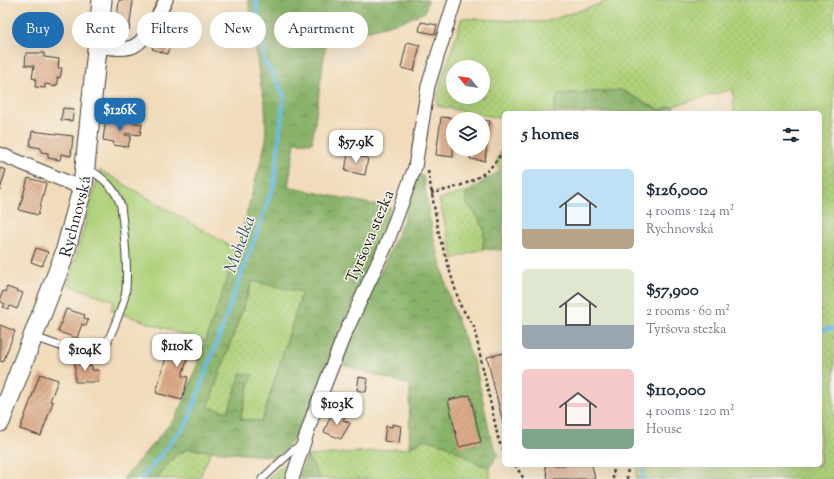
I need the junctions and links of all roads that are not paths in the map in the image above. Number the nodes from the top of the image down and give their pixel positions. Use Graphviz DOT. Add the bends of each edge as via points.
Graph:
graph roads {
  1 [pos="102,0"];
  2 [pos="166,0"];
  3 [pos="455,0"];
  4 [pos="101,12"];
  5 [pos="129,47"];
  6 [pos="97,48"];
  7 [pos="0,154"];
  8 [pos="86,167"];
  9 [pos="83,186"];
  10 [pos="33,336"];
  11 [pos="0,422"];
  12 [pos="305,443"];
  13 [pos="298,464"];
  14 [pos="262,479"];
  15 [pos="292,479"];
  16 [pos="302,479"];
  1 -- 4 [label="street, Rychnovská"];
  2 -- 5 [label="street" via="142,40"];
  3 -- 12 [label="street, Tyršova stezka" via="428,86 415,167 387,243 343,338"];
  6 -- 8 [label="street, Rychnovská"];
  7 -- 9 [label="street" via="72,184"];
  8 -- 9 [label="street, Rychnovská"];
  8 -- 10 [label="lane" via="110,185 121,206 126,292 110,336 101,352 86,355"];
  9 -- 10 [label="street, Rychnovská" via="64,256"];
  10 -- 11 [label="street, Rychnovská"];
  12 -- 13 [label="street, Tyršova stezka"];
  12 -- 14 [label="lane" via="292,451"];
  13 -- 15 [label="street, Tyršova stezka"];
  13 -- 16 [label="street"];
}
